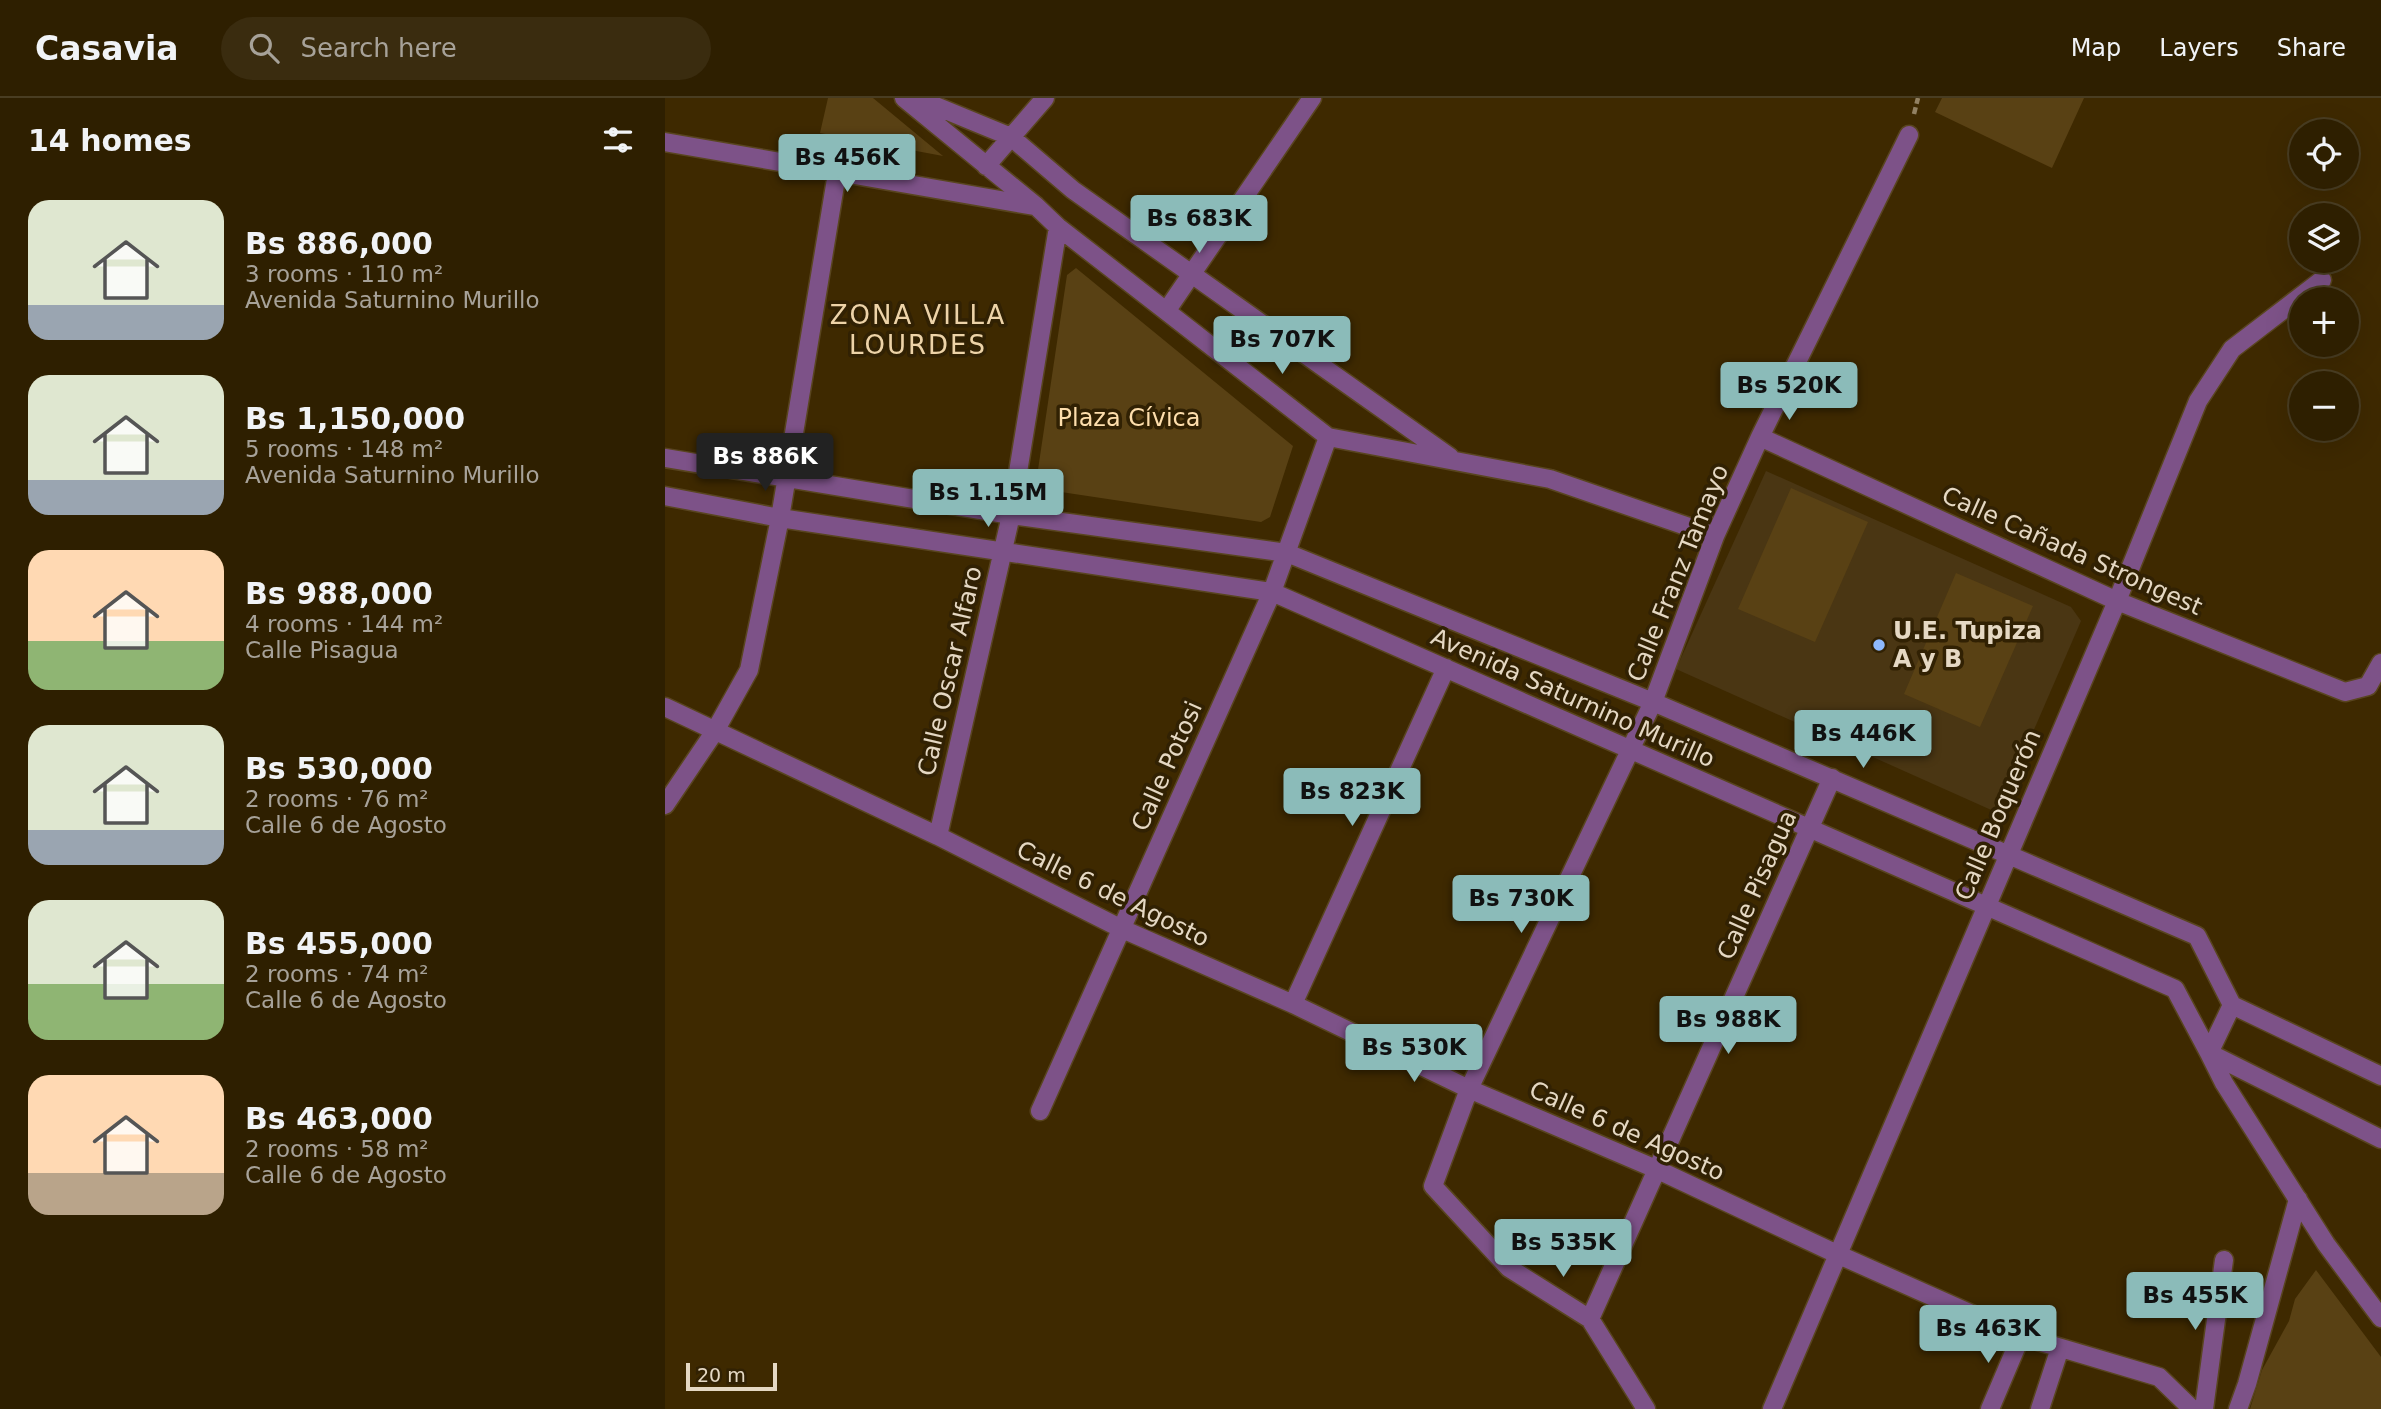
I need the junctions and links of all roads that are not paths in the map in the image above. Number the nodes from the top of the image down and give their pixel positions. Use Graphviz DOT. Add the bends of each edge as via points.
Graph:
graph roads {
  1 [pos="904,98"];
  2 [pos="916,98"];
  3 [pos="1045,98"];
  4 [pos="1312,98"];
  5 [pos="1909,135"];
  6 [pos="1011,136"];
  7 [pos="665,142"];
  8 [pos="986,166"];
  9 [pos="837,173"];
  10 [pos="1037,206"];
  11 [pos="1058,227"];
  12 [pos="1192,273"];
  13 [pos="2322,280"];
  14 [pos="1167,310"];
  15 [pos="1328,437"];
  16 [pos="1760,437"];
  17 [pos="665,458"];
  18 [pos="1456,461"];
  19 [pos="786,480"];
  20 [pos="665,496"];
  21 [pos="1011,515"];
  22 [pos="780,518"];
  23 [pos="1716,536"];
  24 [pos="1003,550"];
  25 [pos="1287,553"];
  26 [pos="1272,592"];
  27 [pos="2117,601"];
  28 [pos="2381,663"];
  29 [pos="1446,668"];
  30 [pos="1653,702"];
  31 [pos="665,707"];
  32 [pos="715,731"];
  33 [pos="1632,750"];
  34 [pos="1832,778"];
  35 [pos="665,805"];
  36 [pos="1808,828"];
  37 [pos="938,836"];
  38 [pos="2007,855"];
  39 [pos="1986,906"];
  40 [pos="1120,928"];
  41 [pos="1293,1004"];
  42 [pos="2232,1005"];
  43 [pos="2209,1053"];
  44 [pos="2381,1076"];
  45 [pos="1469,1089"];
  46 [pos="1040,1111"];
  47 [pos="2381,1139"];
  48 [pos="1657,1169"];
  49 [pos="2298,1199"];
  50 [pos="1839,1255"];
  51 [pos="2224,1260"];
  52 [pos="2381,1318"];
  53 [pos="1590,1319"];
  54 [pos="2021,1336"];
  55 [pos="2060,1348"];
  56 [pos="1646,1409"];
  57 [pos="1772,1409"];
  58 [pos="1990,1409"];
  59 [pos="2040,1409"];
  60 [pos="2192,1409"];
  61 [pos="2204,1409"];
  62 [pos="2238,1409"];
  1 -- 8 [label="street"];
  2 -- 6 [label="street"];
  3 -- 6 [label="street"];
  4 -- 12 [label="street"];
  5 -- 16 [label="street, Calle Franz Tamayo"];
  6 -- 8 [label="street"];
  6 -- 12 [label="street" via="1073,190"];
  7 -- 9 [label="street"];
  8 -- 10 [label="street"];
  9 -- 10 [label="street"];
  9 -- 19 [label="street"];
  10 -- 11 [label="street"];
  11 -- 14 [label="street"];
  11 -- 21 [label="street, Calle Oscar Alfaro"];
  12 -- 14 [label="street"];
  12 -- 18 [label="street"];
  13 -- 27 [label="street, Calle Boquerón" via="2232,349 2198,401"];
  14 -- 15 [label="street"];
  15 -- 18 [label="street"];
  15 -- 25 [label="street, Calle Potosi"];
  16 -- 23 [label="street, Calle Franz Tamayo"];
  16 -- 27 [label="street, Calle Cañada Strongest"];
  17 -- 19 [label="street, Avenida Saturnino Murillo"];
  18 -- 23 [label="street" via="1551,479"];
  19 -- 21 [label="street, Avenida Saturnino Murillo"];
  19 -- 22 [label="street"];
  20 -- 22 [label="street, Avenida Saturnino Murillo"];
  21 -- 24 [label="street, Calle Oscar Alfaro"];
  21 -- 25 [label="street, Avenida Saturnino Murillo"];
  22 -- 24 [label="street, Avenida Saturnino Murillo"];
  22 -- 32 [label="street" via="749,670"];
  23 -- 30 [label="street, Calle Franz Tamayo"];
  24 -- 26 [label="street, Avenida Saturnino Murillo"];
  24 -- 37 [label="street, Calle Oscar Alfaro"];
  25 -- 26 [label="street, Calle Potosi"];
  25 -- 30 [label="street, Avenida Saturnino Murillo"];
  26 -- 29 [label="street, Avenida Saturnino Murillo"];
  26 -- 40 [label="street, Calle Potosi"];
  27 -- 28 [label="street, Calle Cañada Strongest" via="2345,692 2368,686"];
  27 -- 38 [label="street, Calle Boquerón"];
  29 -- 33 [label="street, Avenida Saturnino Murillo"];
  29 -- 41 [label="street"];
  30 -- 33 [label="street, Calle Franz Tamayo"];
  30 -- 34 [label="street, Avenida Saturnino Murillo"];
  31 -- 32 [label="street, Calle 6 de Agosto"];
  32 -- 35 [label="street"];
  32 -- 37 [label="street, Calle 6 de Agosto"];
  33 -- 36 [label="street, Avenida Saturnino Murillo"];
  33 -- 45 [label="street, Calle Franz Tamayo"];
  34 -- 36 [label="street, Calle Pisagua"];
  34 -- 38 [label="street, Avenida Saturnino Murillo"];
  36 -- 39 [label="street, Avenida Saturnino Murillo"];
  36 -- 48 [label="street, Calle Pisagua"];
  37 -- 40 [label="street, Calle 6 de Agosto"];
  38 -- 39 [label="street, Calle Boquerón"];
  38 -- 42 [label="street, Avenida Saturnino Murillo" via="2197,936"];
  39 -- 43 [label="street, Avenida Saturnino Murillo" via="2175,989"];
  39 -- 50 [label="street, Calle Boquerón"];
  40 -- 41 [label="street, Calle 6 de Agosto"];
  40 -- 46 [label="street, Calle Potosi"];
  41 -- 45 [label="street, Calle 6 de Agosto"];
  42 -- 43 [label="street"];
  42 -- 44 [label="street"];
  43 -- 47 [label="street"];
  43 -- 49 [label="street, Avenida Saturnino Murillo"];
  45 -- 48 [label="street, Calle 6 de Agosto"];
  45 -- 53 [label="street, Calle Franz Tamayo" via="1433,1186 1509,1268"];
  48 -- 50 [label="street, Calle 6 de Agosto"];
  48 -- 53 [label="street, Calle Pisagua"];
  49 -- 52 [label="street, Avenida Saturnino Murillo"];
  49 -- 62 [label="street"];
  50 -- 54 [label="street, Calle 6 de Agosto"];
  50 -- 57 [label="street, Calle Boquerón"];
  51 -- 61 [label="street"];
  53 -- 56 [label="street"];
  54 -- 55 [label="street, Calle 6 de Agosto"];
  54 -- 58 [label="street"];
  55 -- 59 [label="street"];
  55 -- 60 [label="street, Calle 6 de Agosto" via="2159,1377"];
}
